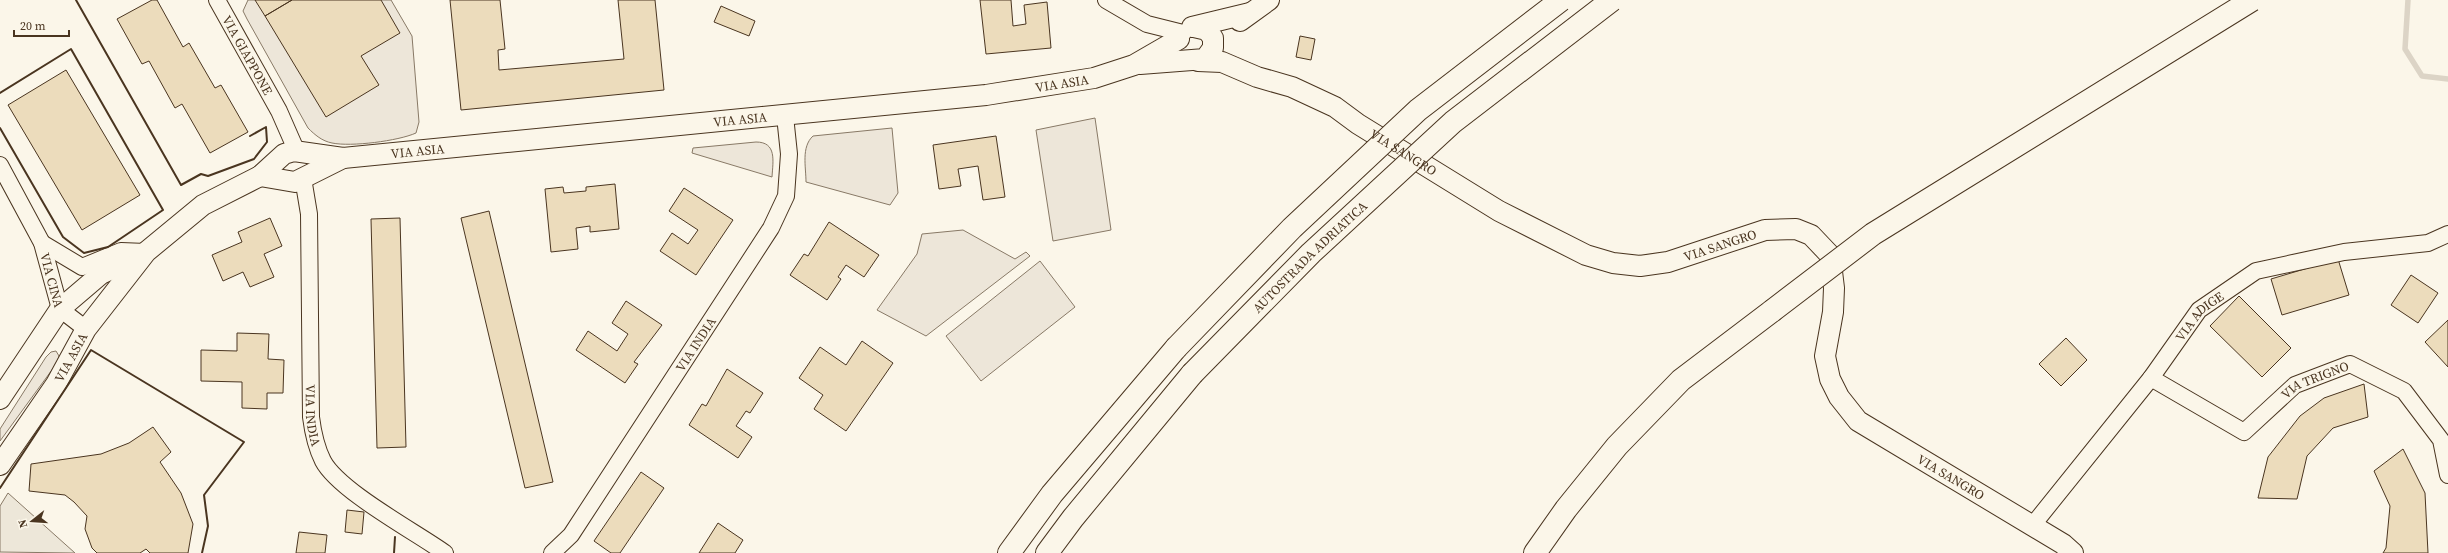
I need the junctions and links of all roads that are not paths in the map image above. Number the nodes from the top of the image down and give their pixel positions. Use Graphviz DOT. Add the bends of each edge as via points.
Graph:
graph roads {
  1 [pos="217,0"];
  2 [pos="1106,0"];
  3 [pos="1269,0"];
  4 [pos="1561,0"];
  5 [pos="1612,0"];
  6 [pos="2252,0"];
  7 [pos="1250,13"];
  8 [pos="1147,24"];
  9 [pos="1185,33"];
  10 [pos="1216,51"];
  11 [pos="1157,52"];
  12 [pos="1195,61"];
  13 [pos="1134,65"];
  14 [pos="785,116"];
  15 [pos="291,154"];
  16 [pos="343,158"];
  17 [pos="0,165"];
  18 [pos="260,176"];
  19 [pos="297,179"];
  20 [pos="2448,234"];
  21 [pos="42,243"];
  22 [pos="146,252"];
  23 [pos="60,309"];
  24 [pos="86,330"];
  25 [pos="2151,378"];
  26 [pos="0,399"];
  27 [pos="0,466"];
  28 [pos="2448,475"];
  29 [pos="1566,509"];
  30 [pos="2032,526"];
  31 [pos="445,553"];
  32 [pos="552,553"];
  33 [pos="1009,553"];
  34 [pos="1047,553"];
  35 [pos="1523,553"];
  36 [pos="1535,553"];
  37 [pos="1548,553"];
  38 [pos="2073,553"];
  1 -- 15 [label="street, VIA GIAPPONE" via="279,111"];
  2 -- 8 [label="street"];
  3 -- 7 [label="street, VIA ASIA"];
  4 -- 33 [label="highway, bridge" via="1418,110 1292,228 1176,348 1052,494"];
  5 -- 34 [label="highway, AUTOSTRADA ADRIATICA, bridge" via="1453,122 1311,253 1192,374"];
  6 -- 29 [label="highway, bridge" via="1873,234 1681,380 1617,446"];
  7 -- 9 [label="street, VIA ASIA"];
  7 -- 10 [label="street, VIA ASIA"];
  8 -- 9 [label="street"];
  8 -- 11 [label="street" via="1154,33"];
  9 -- 10 [label="street" via="1207,30"];
  9 -- 11 [label="street, VIA ASIA"];
  9 -- 12 [label="street" via="1181,52"];
  10 -- 12 [label="street, VIA SANGRO"];
  10 -- 30 [label="street, VIA SANGRO" via="1258,77 1292,87 1335,107 1364,128 1499,211 1586,255 1613,263 1640,266 1668,262 1765,230 1796,229 1811,235 1830,255 1834,288 1833,312 1825,356 1830,379 1839,397 1858,421"];
  11 -- 13 [label="street, VIA ASIA"];
  12 -- 13 [label="street, VIA ASIA"];
  13 -- 14 [label="street, VIA ASIA" via="1094,78 986,95"];
  14 -- 16 [label="street, VIA ASIA"];
  14 -- 32 [label="street, VIA INDIA" via="789,154 786,196 771,228 571,535"];
  15 -- 16 [label="street, VIA ASIA"];
  15 -- 18 [label="street, VIA ASIA"];
  15 -- 19 [label="street" via="308,164"];
  15 -- 19 [label="street" via="278,163 278,171 282,178"];
  16 -- 19 [label="street, VIA ASIA"];
  17 -- 21 [label="street, VIA CINA"];
  18 -- 19 [label="street"];
  18 -- 22 [label="street, VIA ASIA" via="203,205"];
  19 -- 31 [label="street, VIA INDIA" via="309,214 311,417 315,442 324,462 340,482"];
  20 -- 25 [label="street, VIA ADIGE" via="2428,243 2344,252 2256,271 2199,310"];
  21 -- 22 [label="street, VIA CINA" via="82,267 121,251"];
  21 -- 23 [label="street, VIA CINA"];
  22 -- 23 [label="street, VIA ASIA" via="101,274"];
  22 -- 24 [label="street, VIA ASIA"];
  23 -- 24 [label="street, VIA CINA"];
  23 -- 26 [label="street, VIA ASIA"];
  24 -- 27 [label="street, VIA ASIA" via="56,384"];
  25 -- 28 [label="street, VIA TRIGNO" via="2244,432 2295,385 2350,364 2404,391 2442,440"];
  25 -- 30 [label="street, VIA ADIGE"];
  29 -- 35 [label="highway"];
  29 -- 36 [label="highway"];
  29 -- 37 [label="highway" via="1558,538"];
  30 -- 38 [label="street, VIA SANGRO" via="2063,544"];
}
